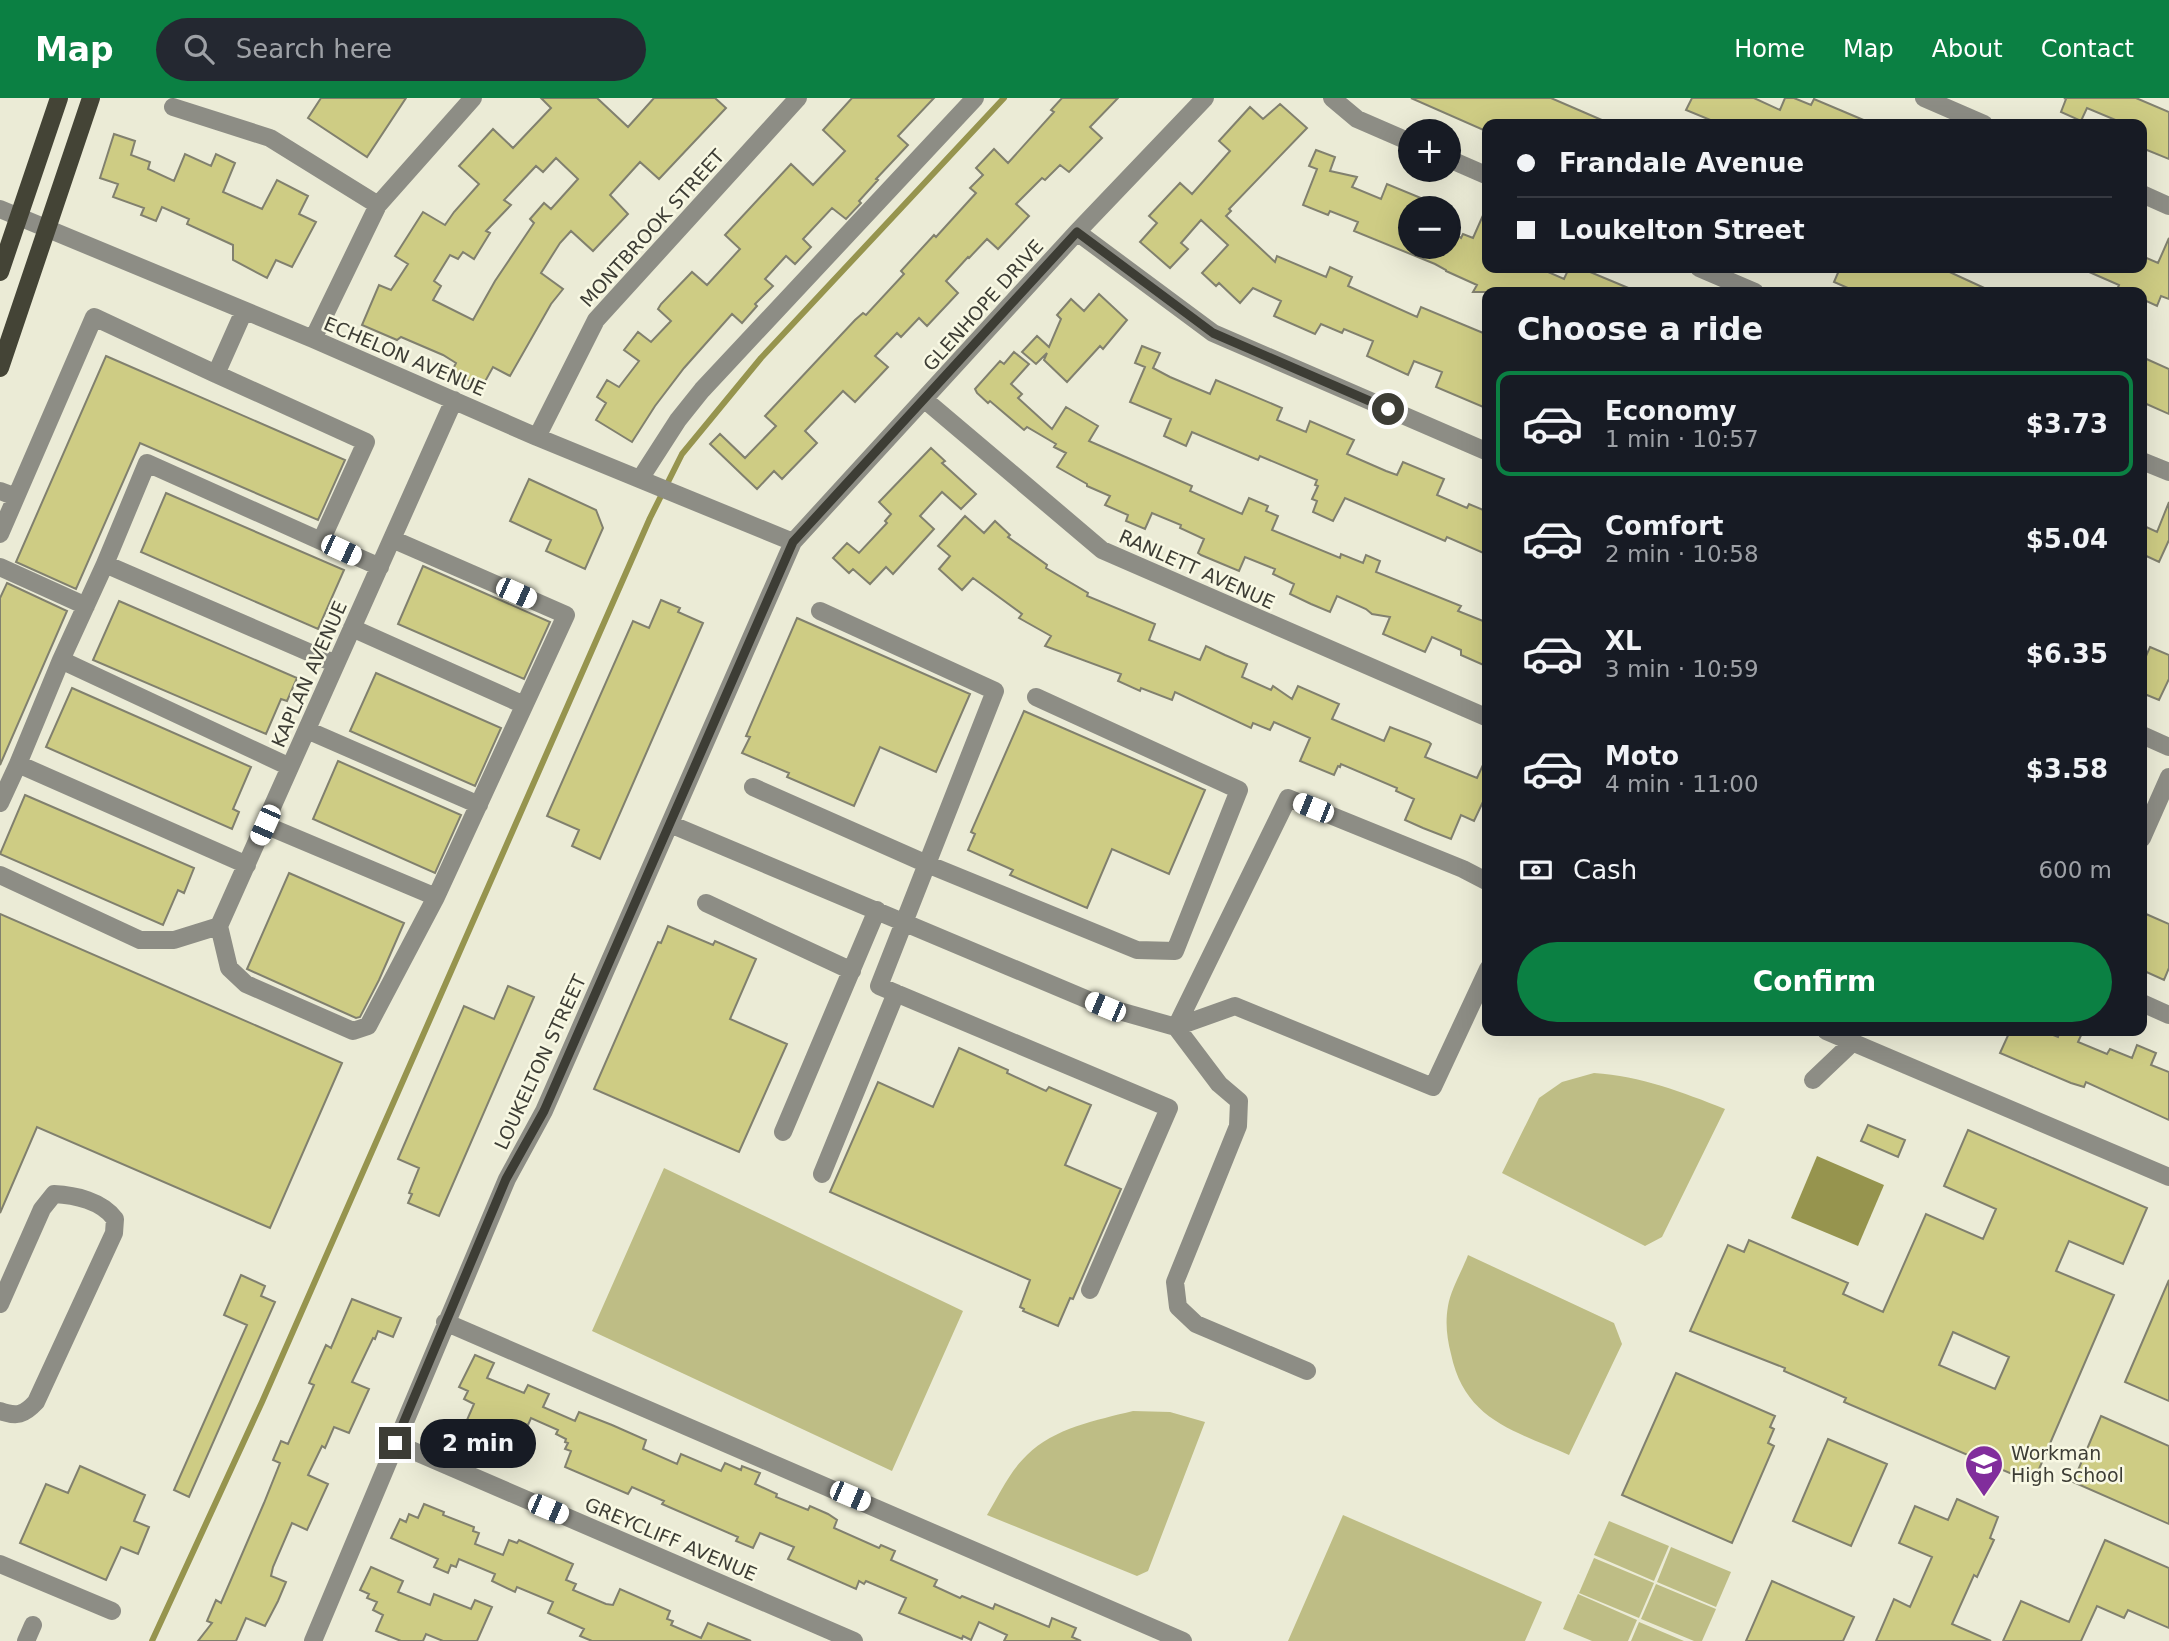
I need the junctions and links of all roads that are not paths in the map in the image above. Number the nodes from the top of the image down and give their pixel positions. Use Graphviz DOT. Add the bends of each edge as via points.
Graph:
graph roads {
  1 [pos="59,98"];
  2 [pos="91,98"];
  3 [pos="474,98"];
  4 [pos="798,98"];
  5 [pos="975,98"];
  6 [pos="1205,98"];
  7 [pos="1332,98"];
  8 [pos="1924,98"];
  9 [pos="173,107"];
  10 [pos="1972,119"];
  11 [pos="1398,137"];
  12 [pos="1461,164"];
  13 [pos="1482,173"];
  14 [pos="2147,196"];
  15 [pos="378,205"];
  16 [pos="2169,206"];
  17 [pos="0,209"];
  18 [pos="18,217"];
  19 [pos="47,229"];
  20 [pos="1077,232"];
  21 [pos="0,272"];
  22 [pos="1711,273"];
  23 [pos="1743,287"];
  24 [pos="244,311"];
  25 [pos="313,339"];
  26 [pos="0,368"];
  27 [pos="216,374"];
  28 [pos="454,400"];
  29 [pos="925,400"];
  30 [pos="537,437"];
  31 [pos="1482,449"];
  32 [pos="2147,463"];
  33 [pos="2169,472"];
  34 [pos="647,482"];
  35 [pos="8,494"];
  36 [pos="0,534"];
  37 [pos="393,539"];
  38 [pos="321,541"];
  39 [pos="793,542"];
  40 [pos="105,564"];
  41 [pos="380,567"];
  42 [pos="0,568"];
  43 [pos="86,606"];
  44 [pos="820,611"];
  45 [pos="352,628"];
  46 [pos="61,660"];
  47 [pos="336,664"];
  48 [pos="1035,697"];
  49 [pos="524,705"];
  50 [pos="1482,715"];
  51 [pos="307,730"];
  52 [pos="2147,738"];
  53 [pos="2169,747"];
  54 [pos="18,764"];
  55 [pos="290,767"];
  56 [pos="2169,777"];
  57 [pos="753,788"];
  58 [pos="0,803"];
  59 [pos="479,805"];
  60 [pos="670,824"];
  61 [pos="265,825"];
  62 [pos="2147,827"];
  63 [pos="927,864"];
  64 [pos="247,865"];
  65 [pos="0,875"];
  66 [pos="1482,879"];
  67 [pos="436,897"];
  68 [pos="706,903"];
  69 [pos="877,910"];
  70 [pos="905,921"];
  71 [pos="219,926"];
  72 [pos="852,971"];
  73 [pos="1482,982"];
  74 [pos="896,993"];
  75 [pos="2147,1005"];
  76 [pos="2169,1015"];
  77 [pos="1176,1027"];
  78 [pos="1838,1036"];
  79 [pos="1853,1042"];
  80 [pos="1812,1080"];
  81 [pos="783,1132"];
  82 [pos="822,1174"];
  83 [pos="2169,1177"];
  84 [pos="1090,1290"];
  85 [pos="0,1304"];
  86 [pos="445,1322"];
  87 [pos="1307,1371"];
  88 [pos="0,1411"];
  89 [pos="395,1443"];
  90 [pos="0,1564"];
  91 [pos="111,1611"];
  92 [pos="313,1641"];
  93 [pos="854,1641"];
  94 [pos="1183,1641"];
  1 -- 18 [label="main road"];
  2 -- 19 [label="main road"];
  3 -- 15 [label="street"];
  4 -- 30 [label="street, MONTBROOK STREET" via="596,320"];
  5 -- 34 [label="street" via="702,390 678,419"];
  6 -- 20 [label="street, GLENHOPE DRIVE"];
  7 -- 11 [label="street" via="1357,119"];
  8 -- 10 [label="street"];
  9 -- 15 [label="street" via="270,138"];
  12 -- 13 [label="street"];
  14 -- 16 [label="street"];
  15 -- 25 [label="street"];
  17 -- 18 [label="street, ECHELON AVENUE"];
  18 -- 19 [label="street, ECHELON AVENUE"];
  18 -- 21 [label="main road"];
  19 -- 24 [label="street, ECHELON AVENUE"];
  19 -- 26 [label="main road"];
  20 -- 29 [label="street, GLENHOPE DRIVE"];
  20 -- 31 [label="street" via="1213,333"];
  22 -- 23 [label="street"];
  24 -- 25 [label="street, ECHELON AVENUE"];
  24 -- 27 [label="street"];
  25 -- 28 [label="street, ECHELON AVENUE"];
  27 -- 35 [label="street" via="94,317"];
  27 -- 38 [label="street" via="366,442"];
  28 -- 30 [label="street, ECHELON AVENUE"];
  28 -- 37 [label="street, KAPLAN AVENUE"];
  29 -- 39 [label="street, GLENHOPE DRIVE"];
  29 -- 50 [label="street, RANLETT AVENUE" via="1102,551"];
  30 -- 34 [label="street, ECHELON AVENUE"];
  32 -- 33 [label="street"];
  34 -- 39 [label="street, ECHELON AVENUE"];
  35 -- 36 [label="street"];
  37 -- 41 [label="street, KAPLAN AVENUE"];
  37 -- 49 [label="street" via="566,615"];
  38 -- 40 [label="street" via="148,463"];
  38 -- 41 [label="street"];
  39 -- 60 [label="street, LOUKELTON STREET"];
  40 -- 43 [label="street"];
  40 -- 47 [label="street"];
  41 -- 45 [label="street, KAPLAN AVENUE"];
  42 -- 43 [label="street"];
  43 -- 46 [label="street"];
  44 -- 63 [label="street" via="995,691"];
  45 -- 47 [label="street, KAPLAN AVENUE"];
  45 -- 49 [label="street"];
  46 -- 54 [label="street"];
  46 -- 55 [label="street"];
  47 -- 51 [label="street, KAPLAN AVENUE"];
  48 -- 63 [label="street" via="1240,790 1175,951 1136,950"];
  49 -- 59 [label="street"];
  51 -- 55 [label="street, KAPLAN AVENUE"];
  51 -- 59 [label="street"];
  52 -- 53 [label="street"];
  54 -- 58 [label="street"];
  54 -- 64 [label="street"];
  55 -- 61 [label="street, KAPLAN AVENUE"];
  56 -- 62 [label="street"];
  57 -- 63 [label="street"];
  59 -- 67 [label="street"];
  60 -- 69 [label="street"];
  60 -- 86 [label="street, LOUKELTON STREET"];
  61 -- 64 [label="street, KAPLAN AVENUE"];
  61 -- 67 [label="street"];
  63 -- 70 [label="street"];
  64 -- 71 [label="street, KAPLAN AVENUE"];
  65 -- 71 [label="street" via="140,940 174,940"];
  66 -- 77 [label="street" via="1288,798"];
  67 -- 71 [label="street" via="368,1026 354,1031 246,984 229,968"];
  68 -- 72 [label="street"];
  69 -- 70 [label="street"];
  69 -- 72 [label="street"];
  70 -- 74 [label="street" via="879,986"];
  70 -- 77 [label="street" via="1105,1007"];
  72 -- 81 [label="street"];
  73 -- 77 [label="street" via="1433,1087 1236,1006"];
  74 -- 82 [label="street"];
  74 -- 84 [label="street" via="1169,1108"];
  75 -- 76 [label="street"];
  77 -- 87 [label="street" via="1219,1084 1239,1101 1238,1126 1175,1282 1178,1307 1196,1324"];
  78 -- 79 [label="street"];
  79 -- 80 [label="street"];
  79 -- 83 [label="street"];
  85 -- 88 [label="street" via="42,1209 54,1194 71,1195 107,1209 115,1219 114,1233 36,1402 26,1413 13,1416"];
  86 -- 89 [label="street, LOUKELTON STREET"];
  86 -- 94 [label="street"];
  89 -- 92 [label="street, LOUKELTON STREET"];
  89 -- 93 [label="street, GREYCLIFF AVENUE"];
  90 -- 91 [label="street"];
}
